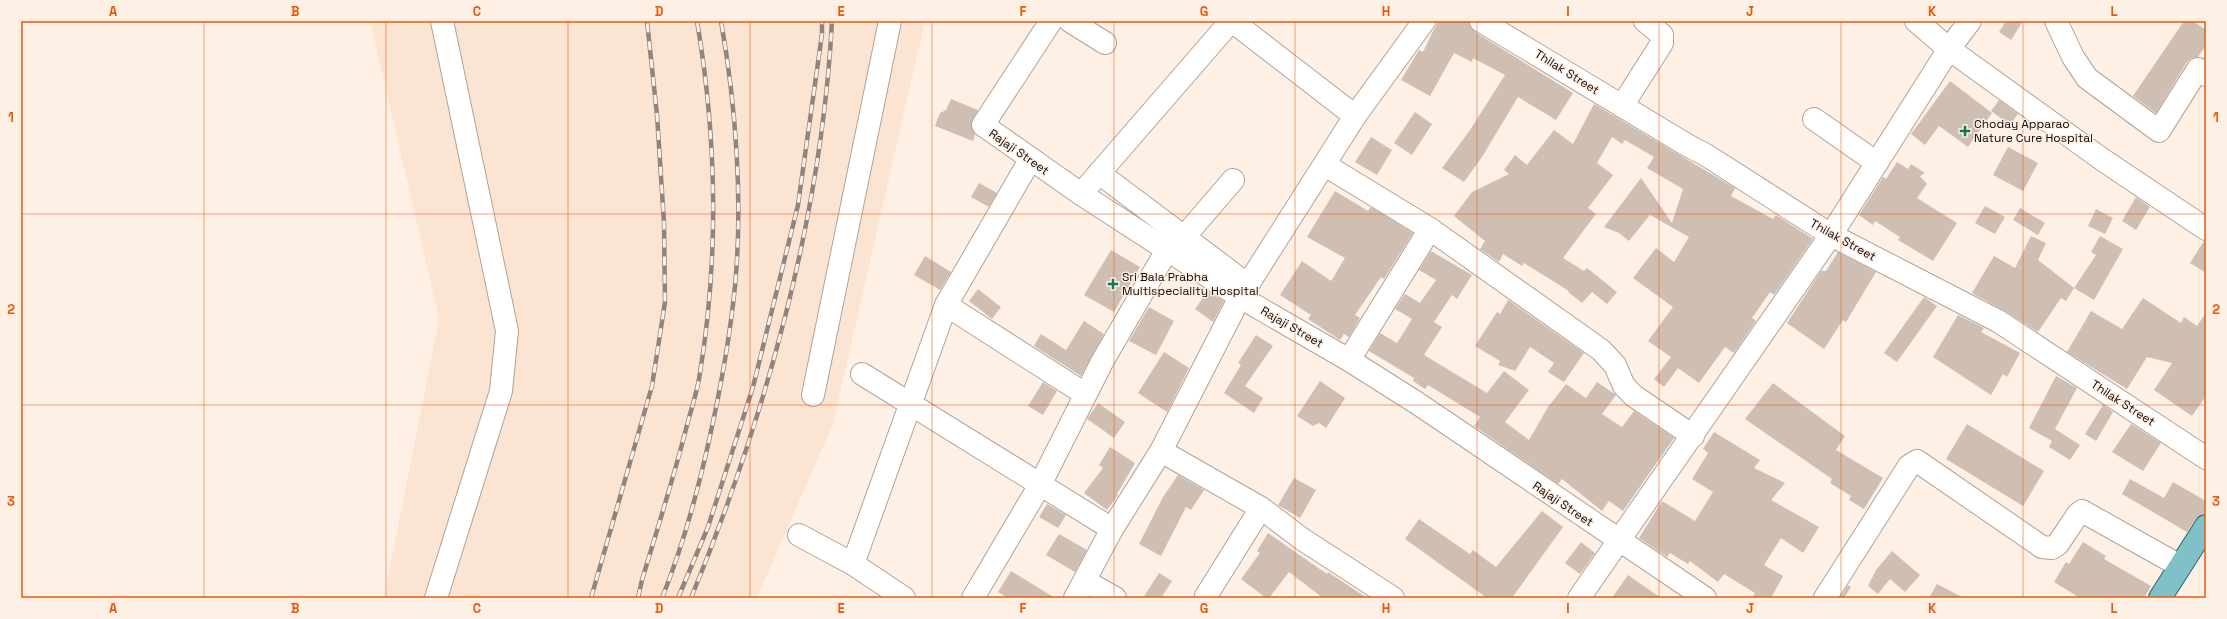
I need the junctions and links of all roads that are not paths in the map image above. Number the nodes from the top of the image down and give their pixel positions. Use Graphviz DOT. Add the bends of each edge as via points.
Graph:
graph roads {
  1 [pos="442,21"];
  2 [pos="890,21"];
  3 [pos="1051,21"];
  4 [pos="1070,21"];
  5 [pos="1232,21"];
  6 [pos="1424,21"];
  7 [pos="1481,21"];
  8 [pos="1645,21"];
  9 [pos="1916,21"];
  10 [pos="1970,21"];
  11 [pos="2056,21"];
  12 [pos="1513,28"];
  13 [pos="1105,43"];
  14 [pos="1949,49"];
  15 [pos="2206,75"];
  16 [pos="1622,106"];
  17 [pos="1355,116"];
  18 [pos="1814,119"];
  19 [pos="1030,160"];
  20 [pos="1877,163"];
  21 [pos="1325,165"];
  22 [pos="1099,173"];
  23 [pos="1232,180"];
  24 [pos="1081,194"];
  25 [pos="1430,229"];
  26 [pos="2206,229"];
  27 [pos="1831,235"];
  28 [pos="1176,244"];
  29 [pos="1244,291"];
  30 [pos="946,305"];
  31 [pos="1348,360"];
  32 [pos="862,374"];
  33 [pos="1085,394"];
  34 [pos="813,395"];
  35 [pos="912,404"];
  36 [pos="1693,436"];
  37 [pos="1162,451"];
  38 [pos="2206,458"];
  39 [pos="1041,483"];
  40 [pos="1261,508"];
  41 [pos="2206,526"];
  42 [pos="1112,529"];
  43 [pos="799,535"];
  44 [pos="1619,542"];
  45 [pos="853,564"];
  46 [pos="2180,566"];
  47 [pos="1080,590"];
  48 [pos="1207,597"];
  49 [pos="436,598"];
  50 [pos="904,598"];
  51 [pos="973,598"];
  52 [pos="1115,598"];
  53 [pos="1393,598"];
  54 [pos="1580,598"];
  55 [pos="1705,598"];
  56 [pos="1825,598"];
  57 [pos="2160,598"];
  1 -- 49 [label="street" via="507,331 501,391"];
  2 -- 34 [label="street"];
  3 -- 19 [label="street, Rajaji Street" via="982,125"];
  4 -- 13 [label="street"];
  5 -- 17 [label="street"];
  5 -- 22 [label="street"];
  6 -- 17 [label="street"];
  7 -- 12 [label="street, Thilak Street"];
  8 -- 16 [label="street" via="1662,35 1662,43"];
  9 -- 14 [label="street"];
  10 -- 14 [label="street"];
  11 -- 15 [label="street" via="2073,57 2087,78 2159,131 2198,69"];
  12 -- 16 [label="street, Thilak Street"];
  14 -- 20 [label="street"];
  14 -- 26 [label="street" via="2103,160"];
  16 -- 27 [label="street, Thilak Street" via="1706,154"];
  17 -- 21 [label="street"];
  18 -- 20 [label="street"];
  19 -- 24 [label="street, Rajaji Street"];
  19 -- 30 [label="street"];
  20 -- 27 [label="street"];
  21 -- 25 [label="street"];
  21 -- 29 [label="street"];
  22 -- 24 [label="street"];
  22 -- 28 [label="street"];
  23 -- 28 [label="street"];
  24 -- 28 [label="street, Rajaji Street"];
  25 -- 31 [label="street"];
  25 -- 36 [label="street" via="1601,350 1615,365 1624,386 1634,396"];
  27 -- 36 [label="street"];
  27 -- 38 [label="street, Thilak Street" via="1998,321"];
  28 -- 29 [label="street, Rajaji Street"];
  28 -- 33 [label="street"];
  29 -- 31 [label="street, Rajaji Street"];
  29 -- 37 [label="street"];
  30 -- 33 [label="street"];
  30 -- 35 [label="street"];
  31 -- 44 [label="street, Rajaji Street" via="1417,403"];
  32 -- 35 [label="street"];
  33 -- 39 [label="street"];
  35 -- 39 [label="street"];
  35 -- 45 [label="street"];
  36 -- 44 [label="street"];
  37 -- 40 [label="street"];
  37 -- 42 [label="street"];
  39 -- 42 [label="street"];
  39 -- 51 [label="street"];
  40 -- 48 [label="street"];
  40 -- 53 [label="street" via="1302,539"];
  41 -- 46 [label="main road"];
  42 -- 47 [label="street"];
  43 -- 45 [label="street"];
  44 -- 54 [label="street"];
  44 -- 55 [label="street, Rajaji Street"];
  45 -- 50 [label="street"];
  46 -- 56 [label="street" via="2082,512 2058,544 2052,548 2042,547 1917,461 1909,466"];
  46 -- 57 [label="main road"];
  47 -- 52 [label="street"];
}
